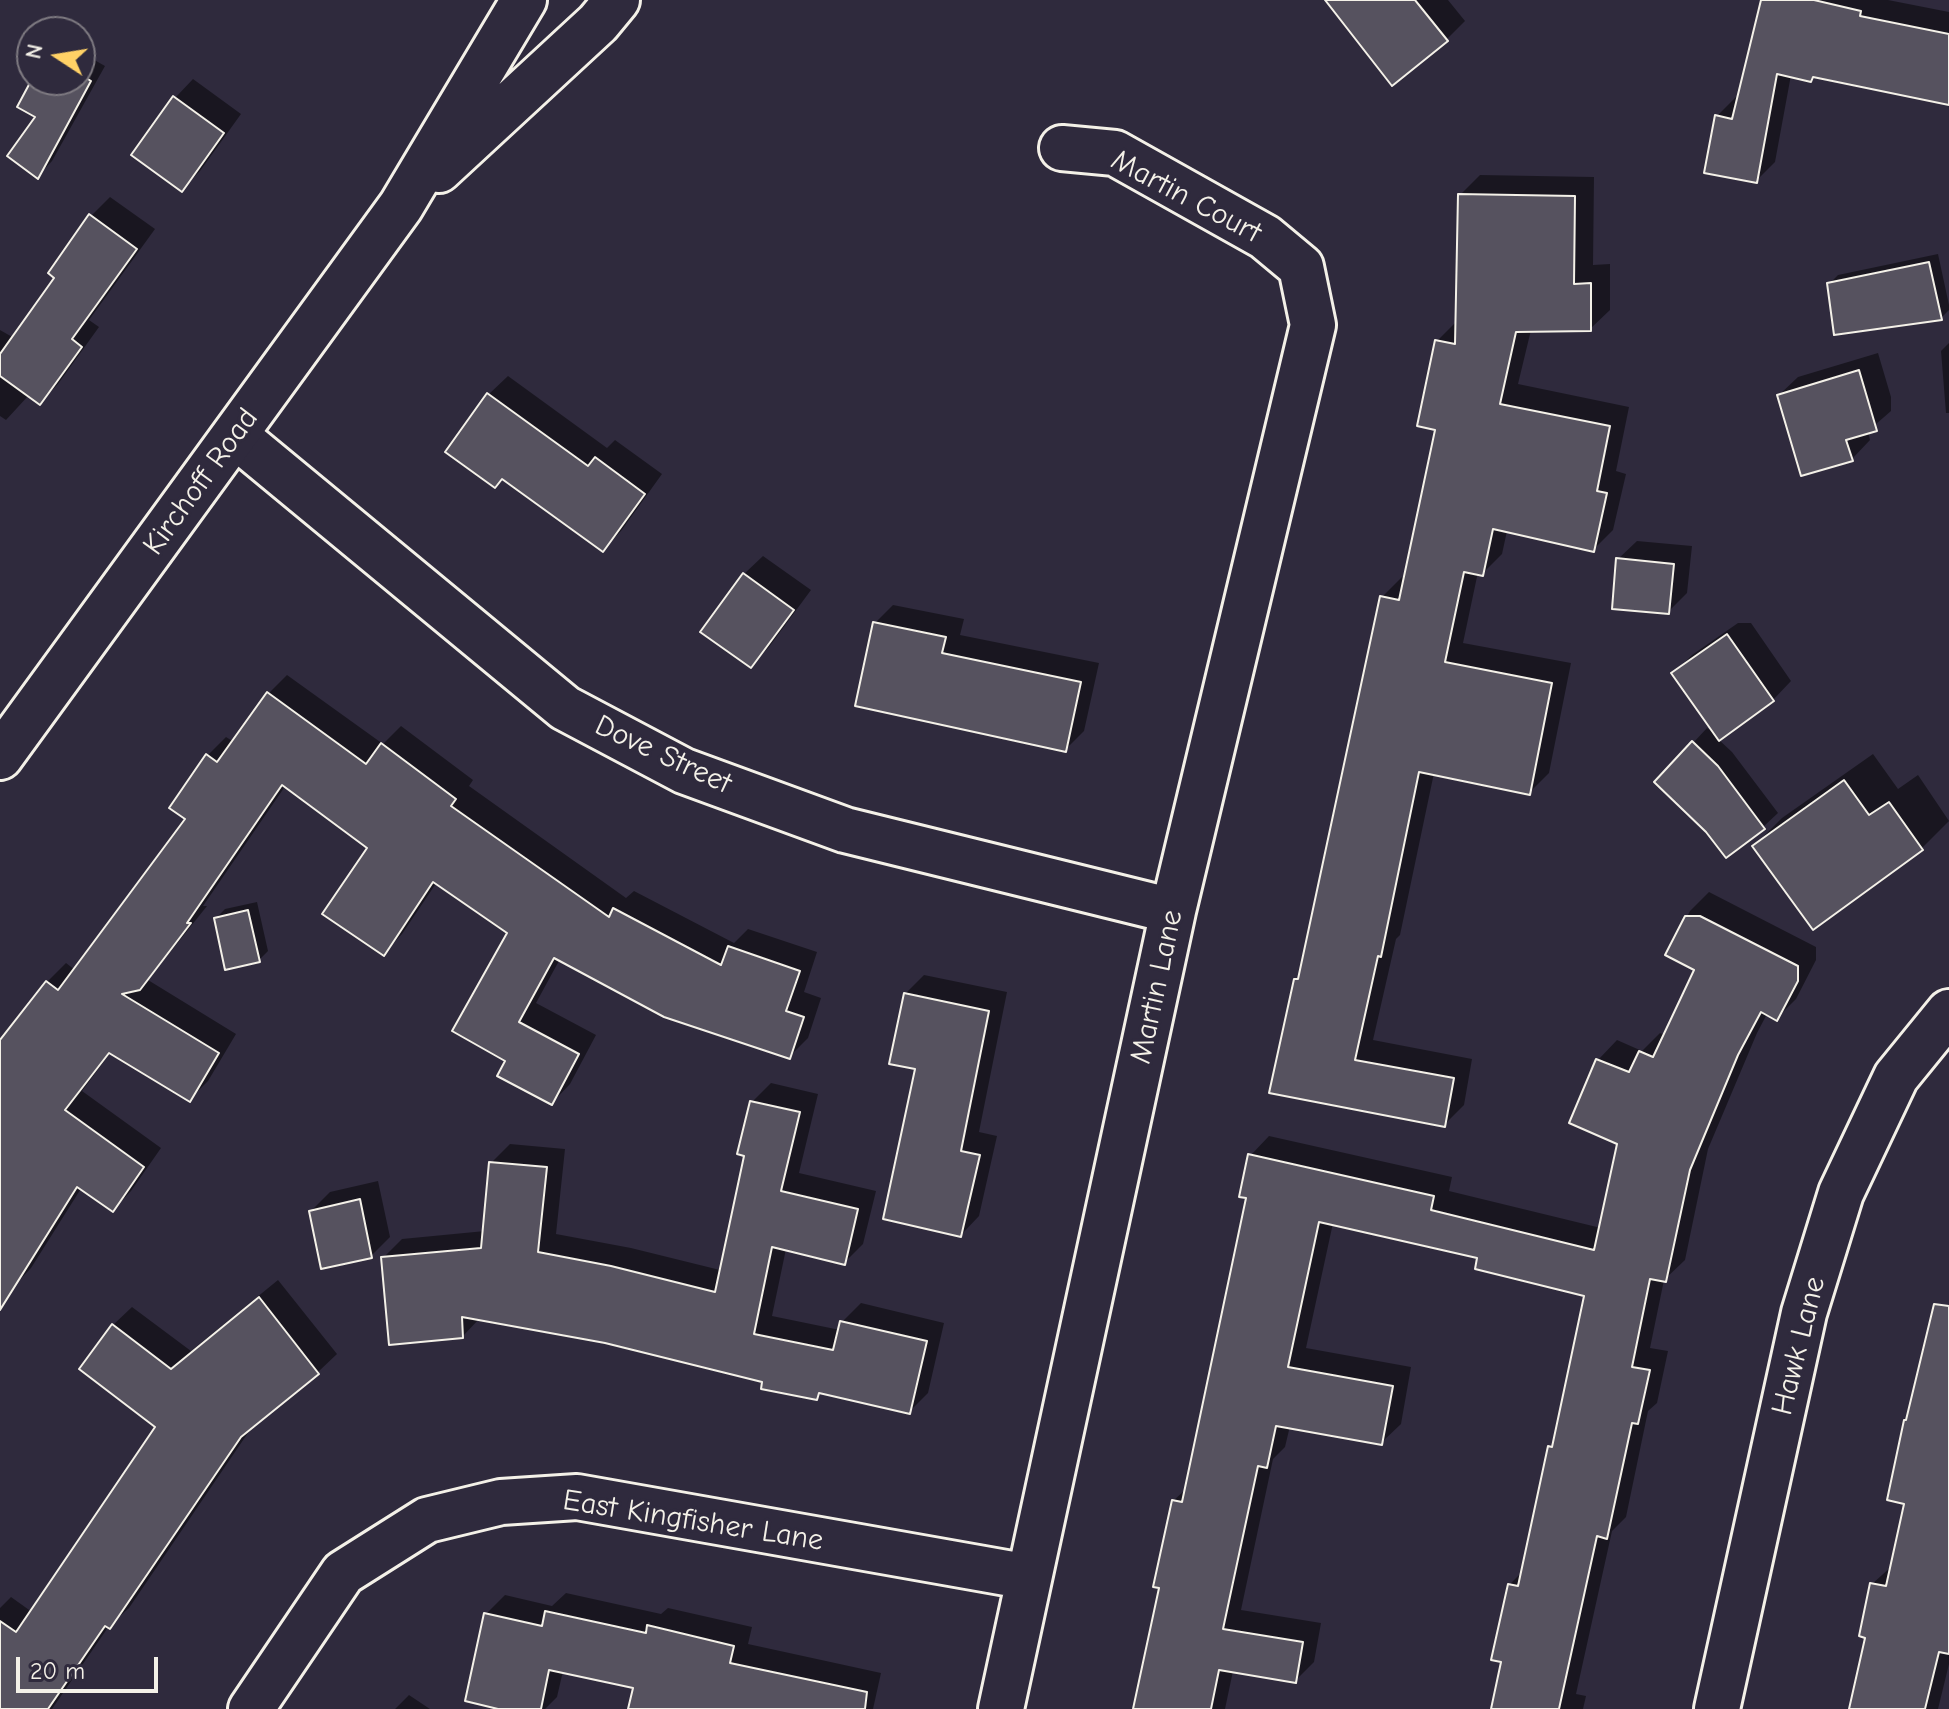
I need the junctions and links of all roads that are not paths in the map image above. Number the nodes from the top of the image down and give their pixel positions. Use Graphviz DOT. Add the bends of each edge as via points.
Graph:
graph roads {
  1 [pos="524,0"];
  2 [pos="579,0"];
  3 [pos="617,0"];
  4 [pos="555,62"];
  5 [pos="1062,148"];
  6 [pos="401,206"];
  7 [pos="1301,267"];
  8 [pos="236,436"];
  9 [pos="0,757"];
  10 [pos="1173,911"];
  11 [pos="1949,1012"];
  12 [pos="1029,1577"];
  13 [pos="251,1709"];
  14 [pos="1001,1709"];
  15 [pos="1717,1709"];
  1 -- 6 [label="street, Kirchoff Road"];
  2 -- 4 [label="street"];
  3 -- 4 [label="street, Kirchoff Road"];
  4 -- 6 [label="street, Kirchoff Road"];
  5 -- 7 [label="street, Martin Court" via="1115,153 1265,237"];
  6 -- 8 [label="street, Kirchoff Road"];
  7 -- 10 [label="street, Martin Lane" via="1313,325"];
  8 -- 9 [label="street, Kirchoff Road"];
  8 -- 10 [label="street, Dove Street" via="565,708 684,771 845,830"];
  10 -- 12 [label="street, Martin Lane"];
  11 -- 15 [label="street, Hawk Lane" via="1896,1077 1841,1193 1804,1313"];
  12 -- 13 [label="street, East Kingfisher Lane" via="577,1497 501,1502 427,1520 343,1573"];
  12 -- 14 [label="street, Martin Lane"];
}
